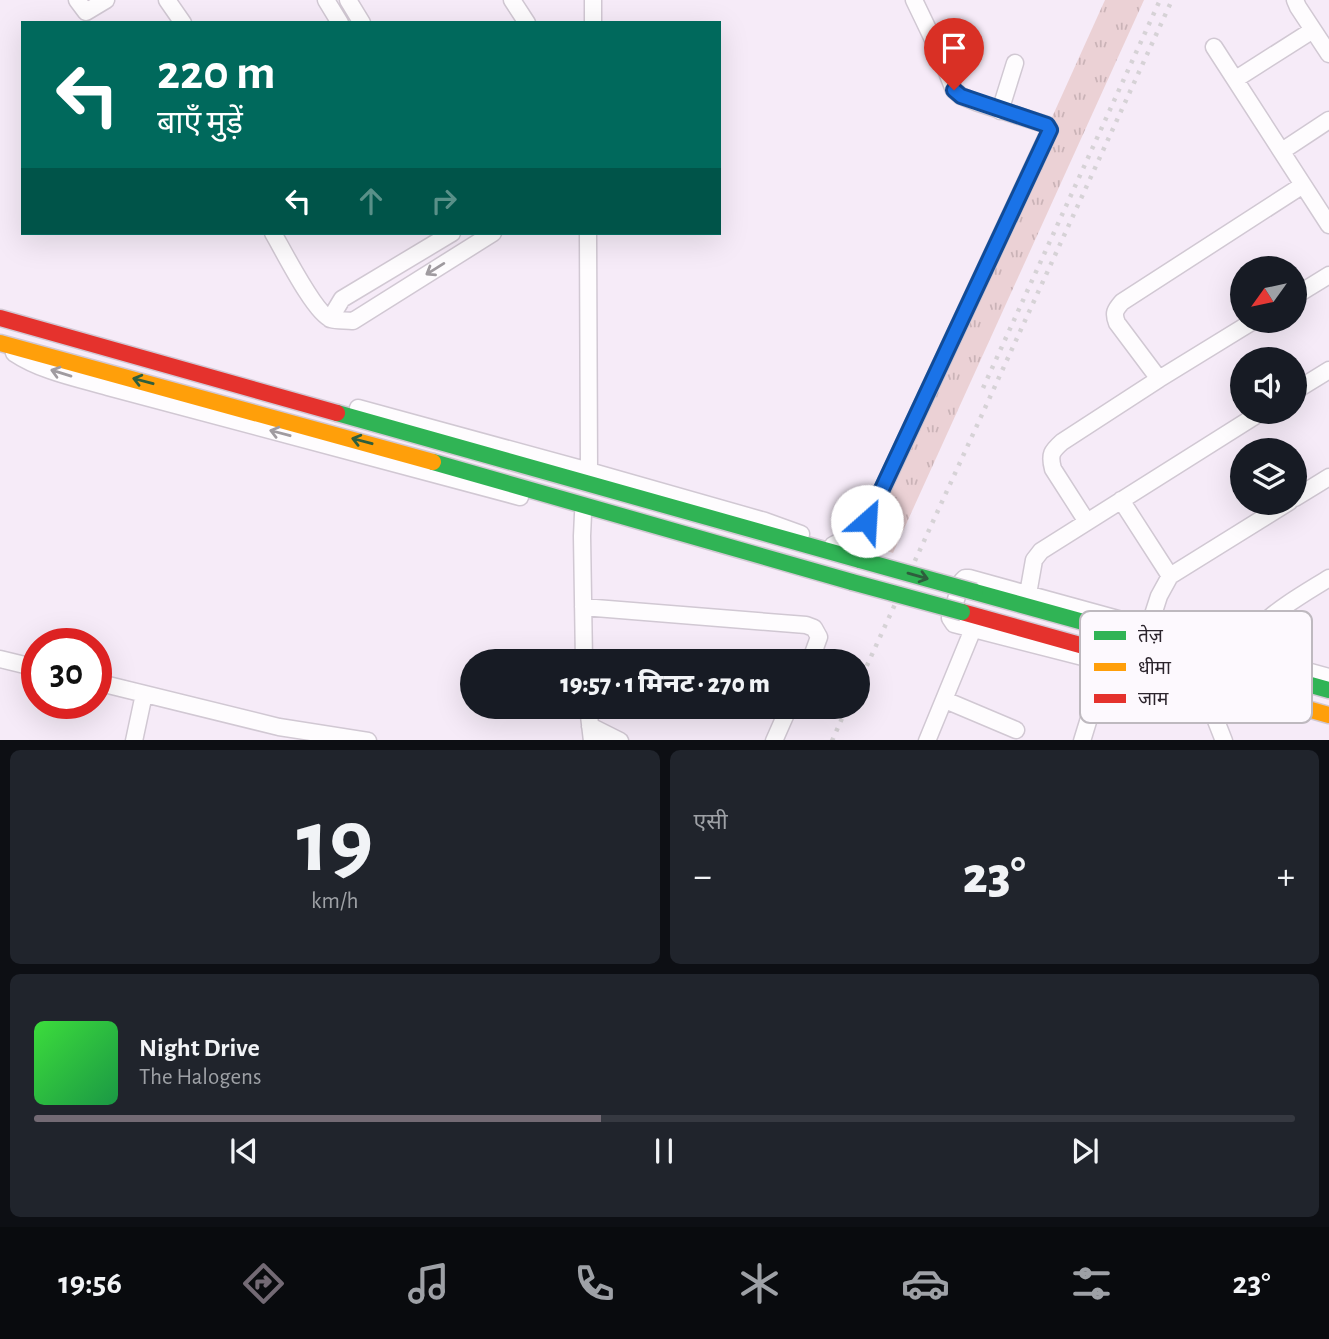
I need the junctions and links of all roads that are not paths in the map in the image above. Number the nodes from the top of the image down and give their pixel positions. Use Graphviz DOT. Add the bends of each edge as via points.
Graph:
graph roads {
  1 [pos="77,0"];
  2 [pos="106,0"];
  3 [pos="167,0"];
  4 [pos="326,0"];
  5 [pos="348,0"];
  6 [pos="512,0"];
  7 [pos="593,0"];
  8 [pos="914,0"];
  9 [pos="1295,0"];
  10 [pos="182,21"];
  11 [pos="339,21"];
  12 [pos="361,21"];
  13 [pos="526,21"];
  14 [pos="593,21"];
  15 [pos="1313,30"];
  16 [pos="1214,47"];
  17 [pos="1329,54"];
  18 [pos="1015,63"];
  19 [pos="1236,79"];
  20 [pos="1000,111"];
  21 [pos="1329,120"];
  22 [pos="1282,151"];
  23 [pos="1303,185"];
  24 [pos="1329,225"];
  25 [pos="274,235"];
  26 [pos="449,235"];
  27 [pos="588,235"];
  28 [pos="470,238"];
  29 [pos="1329,275"];
  30 [pos="1307,289"];
  31 [pos="0,317"];
  32 [pos="330,319"];
  33 [pos="1234,333"];
  34 [pos="0,343"];
  35 [pos="1329,370"];
  36 [pos="1159,379"];
  37 [pos="1307,384"];
  38 [pos="1242,424"];
  39 [pos="589,471"];
  40 [pos="1329,477"];
  41 [pos="1307,491"];
  42 [pos="1121,500"];
  43 [pos="583,514"];
  44 [pos="1268,515"];
  45 [pos="1087,522"];
  46 [pos="839,550"];
  47 [pos="1170,576"];
  48 [pos="1329,578"];
  49 [pos="847,580"];
  50 [pos="1028,594"];
  51 [pos="583,607"];
  52 [pos="1090,611"];
  53 [pos="1154,611"];
  54 [pos="1280,611"];
  55 [pos="1080,621"];
  56 [pos="973,629"];
  57 [pos="1080,645"];
  58 [pos="584,649"];
  59 [pos="815,649"];
  60 [pos="1080,656"];
  61 [pos="0,659"];
  62 [pos="21,664"];
  63 [pos="1312,672"];
  64 [pos="1329,677"];
  65 [pos="1312,685"];
  66 [pos="112,686"];
  67 [pos="1329,690"];
  68 [pos="144,694"];
  69 [pos="945,700"];
  70 [pos="1312,710"];
  71 [pos="1329,715"];
  72 [pos="784,719"];
  73 [pos="1312,721"];
  74 [pos="1087,723"];
  75 [pos="1217,723"];
  76 [pos="1329,726"];
  77 [pos="1016,730"];
  78 [pos="277,733"];
  79 [pos="591,733"];
  80 [pos="134,740"];
  81 [pos="368,740"];
  82 [pos="620,740"];
  83 [pos="774,740"];
  84 [pos="927,740"];
  85 [pos="1082,740"];
  86 [pos="1224,740"];
  1 -- 2 [label="street" via="86,12"];
  3 -- 10 [label="street"];
  4 -- 11 [label="street"];
  5 -- 12 [label="street"];
  6 -- 13 [label="street"];
  7 -- 14 [label="street"];
  8 -- 20 [label="street" via="954,90"];
  9 -- 15 [label="street"];
  15 -- 17 [label="street"];
  15 -- 19 [label="street"];
  16 -- 19 [label="street"];
  18 -- 20 [label="street"];
  19 -- 22 [label="street"];
  20 -- 46 [label="street" via="1047,125 1049,133 870,516"];
  21 -- 22 [label="street"];
  22 -- 23 [label="street"];
  23 -- 24 [label="street"];
  23 -- 36 [label="street" via="1116,309 1117,323"];
  25 -- 32 [label="street" via="311,298"];
  26 -- 32 [label="street" via="342,299"];
  27 -- 39 [label="street"];
  28 -- 32 [label="street, one-way" via="353,321"];
  29 -- 30 [label="street"];
  31 -- 39 [label="street" via="93,336"];
  31 -- 46 [label="main road"];
  33 -- 36 [label="street"];
  43 -- 34 [label="street, one-way" via="51,370"];
  49 -- 34 [label="main road, one-way" via="374,444"];
  35 -- 37 [label="street"];
  36 -- 45 [label="street" via="1052,451 1053,469"];
  38 -- 42 [label="street"];
  39 -- 46 [label="street" via="765,521"];
  40 -- 41 [label="street"];
  42 -- 45 [label="street"];
  42 -- 47 [label="street"];
  43 -- 49 [label="street" via="801,578"];
  43 -- 51 [label="street"];
  44 -- 47 [label="street"];
  45 -- 50 [label="street" via="1041,551 1034,560"];
  46 -- 55 [label="main road, one-way, bridge"];
  47 -- 53 [label="street"];
  48 -- 54 [label="street"];
  49 -- 57 [label="main road, bridge"];
  50 -- 52 [label="street"];
  50 -- 56 [label="street" via="965,578 950,618 954,624"];
  51 -- 58 [label="street"];
  51 -- 59 [label="street" via="806,625 820,638"];
  56 -- 60 [label="street"];
  56 -- 69 [label="street"];
  61 -- 62 [label="street"];
  63 -- 64 [label="street"];
  65 -- 67 [label="main road, one-way, bridge"];
  66 -- 68 [label="street"];
  68 -- 78 [label="street"];
  68 -- 80 [label="street"];
  69 -- 77 [label="street"];
  69 -- 84 [label="street"];
  70 -- 71 [label="main road, bridge"];
  72 -- 83 [label="street"];
  73 -- 76 [label="street"];
  74 -- 85 [label="street"];
  75 -- 86 [label="street"];
  78 -- 81 [label="street"];
  79 -- 82 [label="street"];
}
